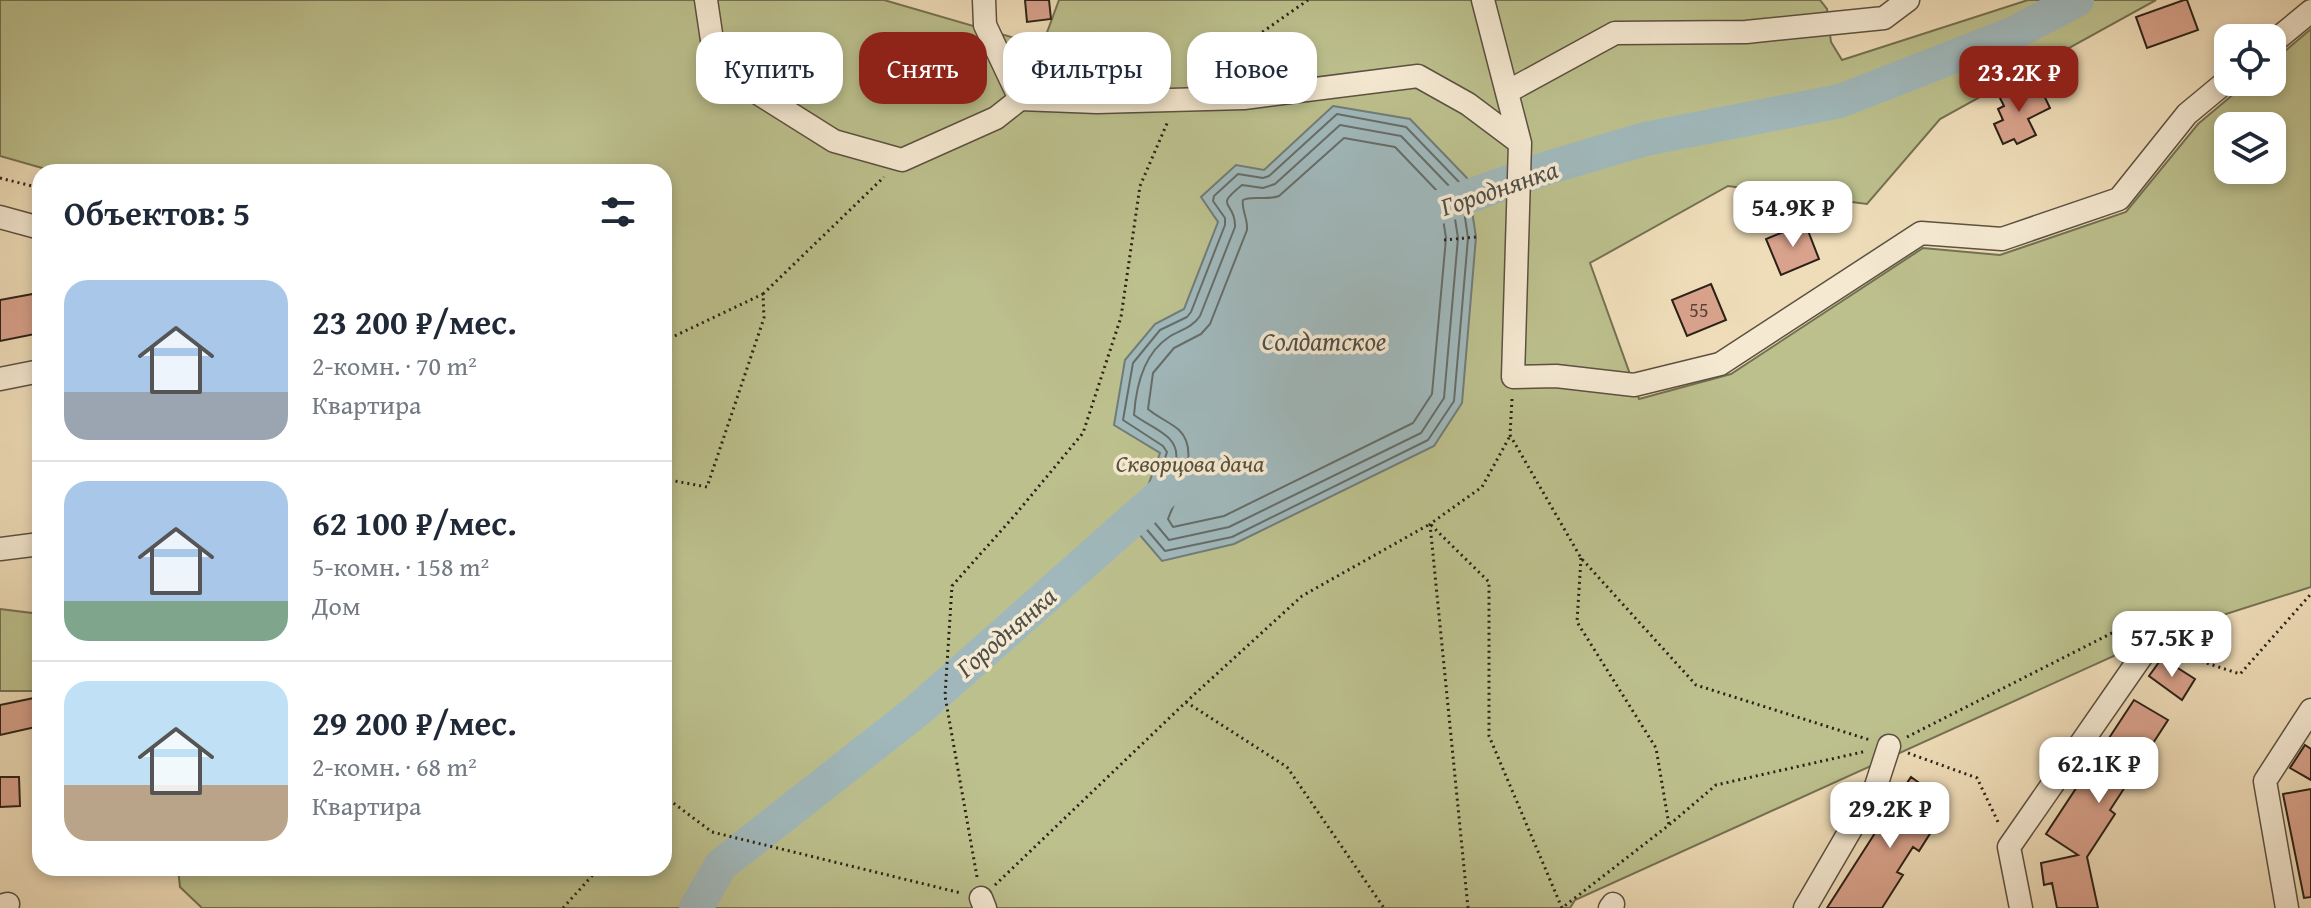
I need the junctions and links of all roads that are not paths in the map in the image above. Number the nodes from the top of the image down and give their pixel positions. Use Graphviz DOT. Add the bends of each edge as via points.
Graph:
graph roads {
  1 [pos="706,0"];
  2 [pos="984,0"];
  3 [pos="1483,0"];
  4 [pos="1908,0"];
  5 [pos="2311,11"];
  6 [pos="2286,32"];
  7 [pos="1003,63"];
  8 [pos="1507,92"];
  9 [pos="2214,92"];
  10 [pos="1171,100"];
  11 [pos="1014,104"];
  12 [pos="1520,143"];
  13 [pos="0,217"];
  14 [pos="32,226"];
  15 [pos="32,373"];
  16 [pos="0,379"];
  17 [pos="32,545"];
  18 [pos="0,549"];
  19 [pos="2150,644"];
  20 [pos="2311,710"];
  21 [pos="1889,746"];
  22 [pos="1805,908"];
  23 [pos="2021,908"];
  24 [pos="2287,908"];
  1 -- 11 [label="street" via="716,67 834,141 902,160 996,118"];
  2 -- 7 [label="street" via="985,25"];
  3 -- 8 [label="street"];
  4 -- 8 [label="street" via="1884,18 1746,32 1615,33"];
  5 -- 6 [label="street"];
  8 -- 12 [label="street"];
  9 -- 12 [label="street" via="2187,114 2119,199 2002,239 1921,233 1720,364 1634,385 1513,377"];
  10 -- 12 [label="street" via="1244,98 1418,76 1468,104"];
  13 -- 14 [label="street"];
  15 -- 16 [label="street"];
  17 -- 18 [label="street"];
  19 -- 23 [label="street" via="2009,847"];
  20 -- 24 [label="street" via="2265,781"];
  21 -- 22 [label="street" via="1876,786"];
}
